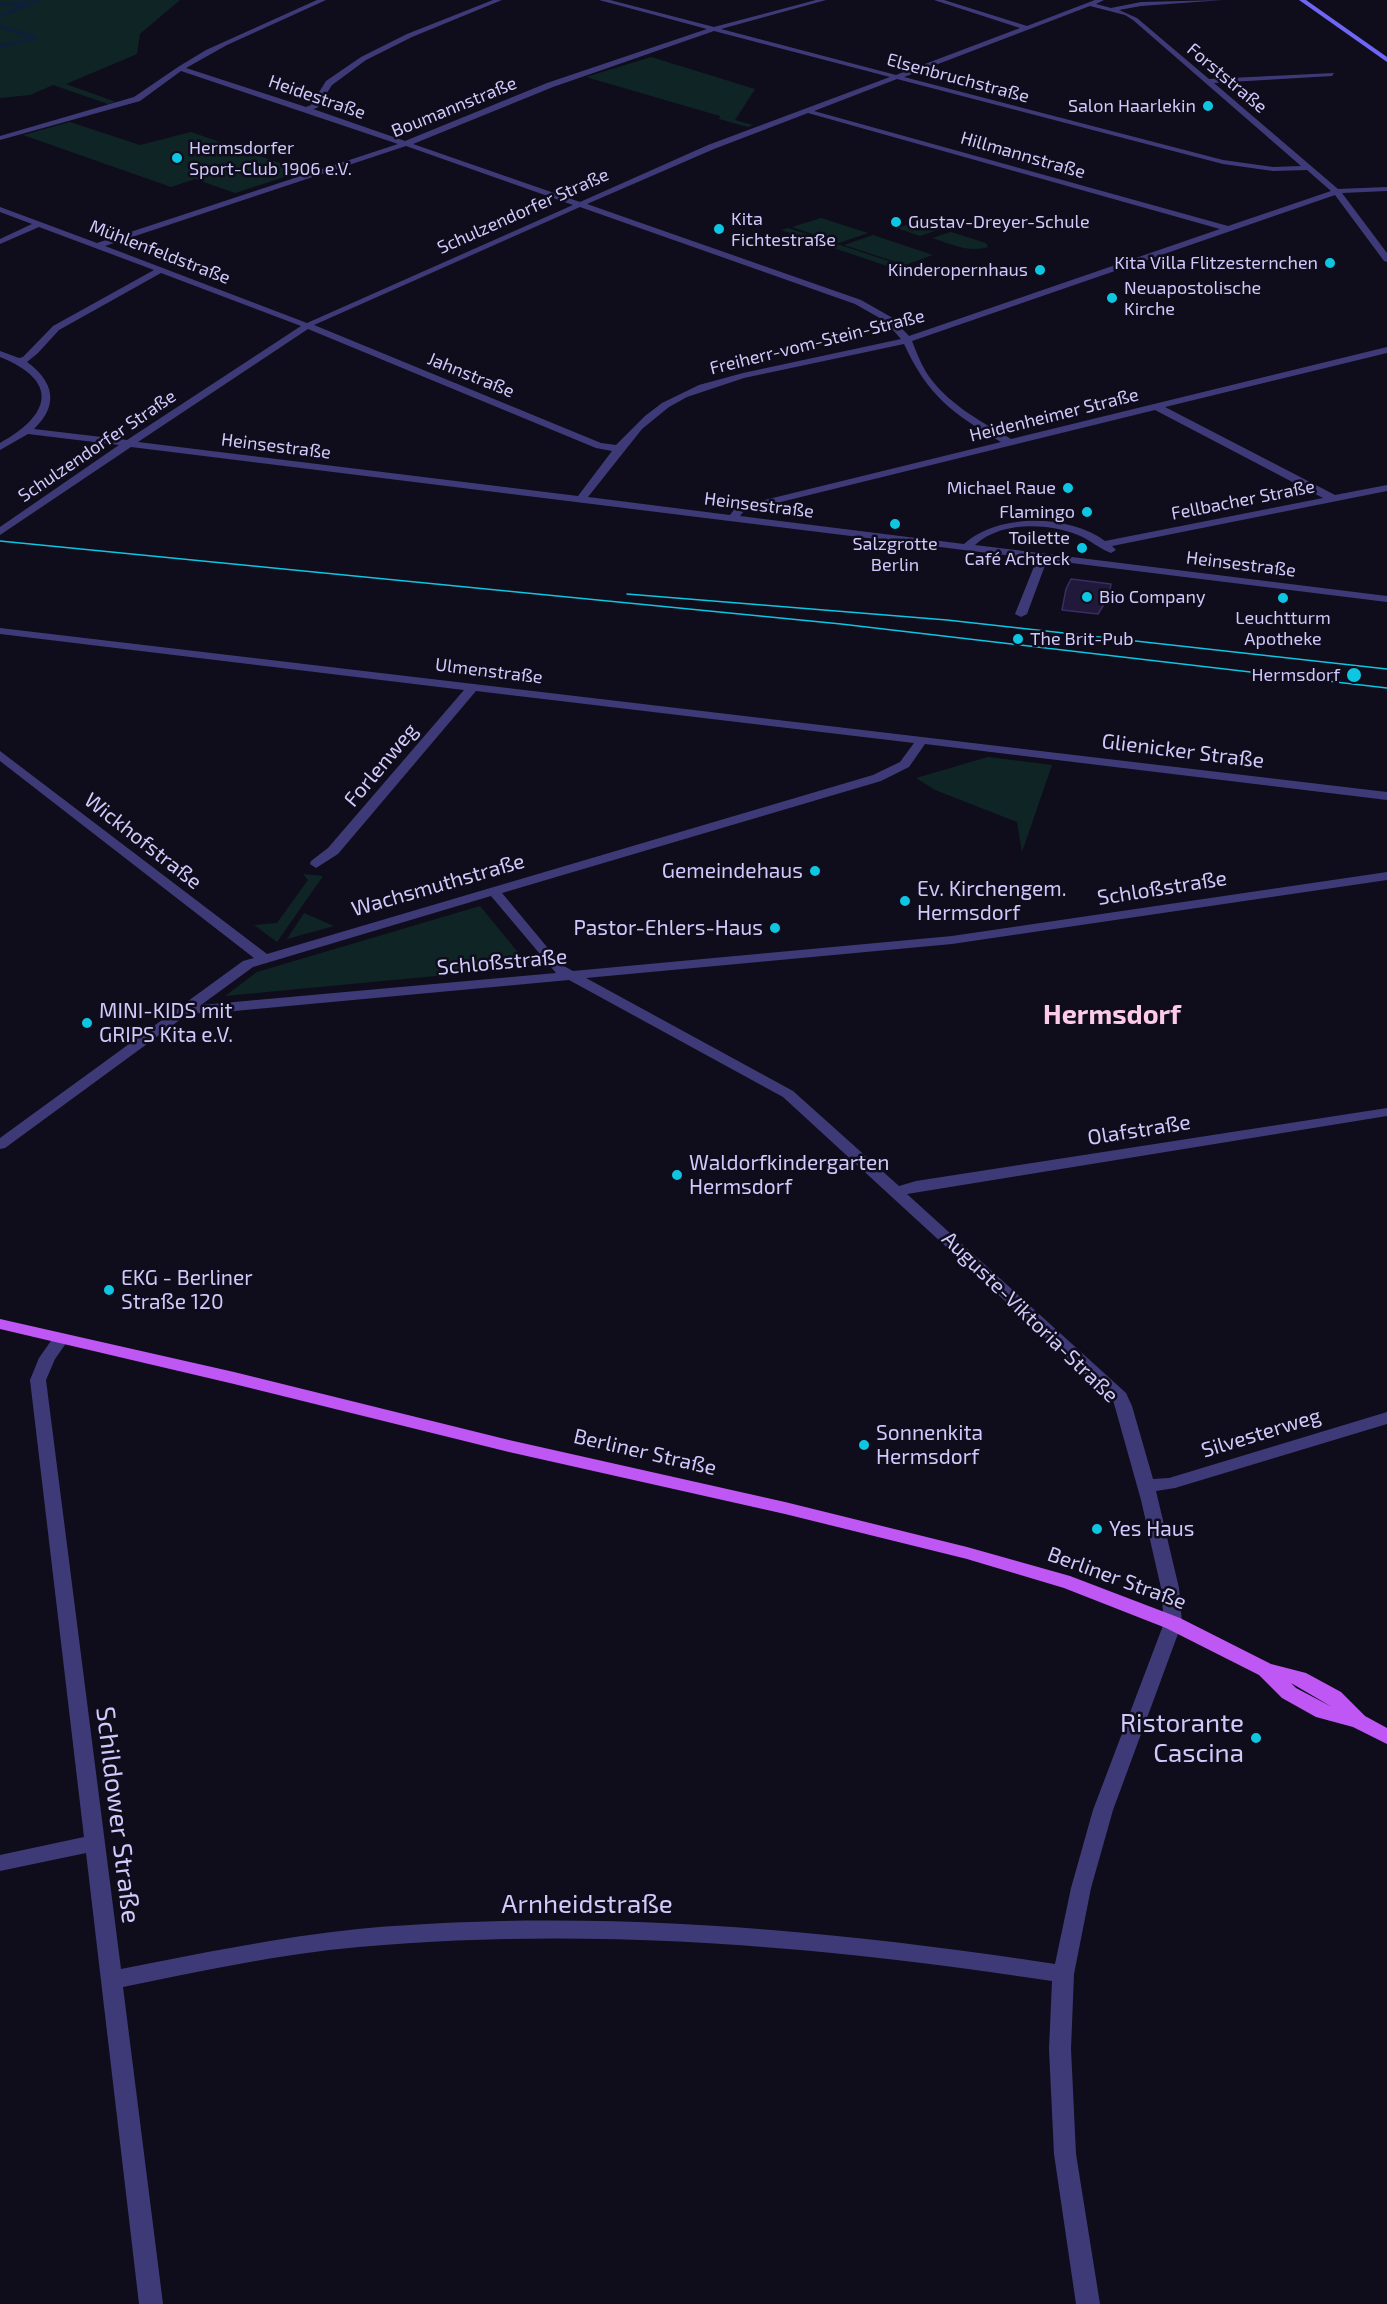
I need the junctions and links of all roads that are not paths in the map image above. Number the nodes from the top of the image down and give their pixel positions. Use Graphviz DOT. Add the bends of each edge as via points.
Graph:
graph roads {
  1 [pos="323,0"];
  2 [pos="499,0"];
  3 [pos="602,0"];
  4 [pos="823,0"];
  5 [pos="936,0"];
  6 [pos="1101,0"];
  7 [pos="1220,0"];
  8 [pos="1302,0"];
  9 [pos="1089,4"];
  10 [pos="1110,9"];
  11 [pos="1027,28"];
  12 [pos="714,29"];
  13 [pos="1387,60"];
  14 [pos="180,68"];
  15 [pos="1332,74"];
  16 [pos="896,77"];
  17 [pos="1208,81"];
  18 [pos="306,109"];
  19 [pos="808,111"];
  20 [pos="0,138"];
  21 [pos="405,144"];
  22 [pos="1309,168"];
  23 [pos="1387,189"];
  24 [pos="1337,192"];
  25 [pos="579,205"];
  26 [pos="0,209"];
  27 [pos="38,224"];
  28 [pos="1230,229"];
  29 [pos="0,242"];
  30 [pos="96,246"];
  31 [pos="1387,259"];
  32 [pos="161,270"];
  33 [pos="309,326"];
  34 [pos="907,340"];
  35 [pos="1387,350"];
  36 [pos="0,354"];
  37 [pos="21,362"];
  38 [pos="1157,407"];
  39 [pos="27,431"];
  40 [pos="1010,443"];
  41 [pos="127,445"];
  42 [pos="0,447"];
  43 [pos="621,448"];
  44 [pos="1387,488"];
  45 [pos="581,499"];
  46 [pos="1334,499"];
  47 [pos="733,518"];
  48 [pos="0,532"];
  49 [pos="1105,544"];
  50 [pos="968,546"];
  51 [pos="1042,556"];
  52 [pos="1112,565"];
  53 [pos="1387,599"];
  54 [pos="1022,614"];
  55 [pos="0,631"];
  56 [pos="472,688"];
  57 [pos="921,740"];
  58 [pos="974,745"];
  59 [pos="0,755"];
  60 [pos="1387,796"];
  61 [pos="316,864"];
  62 [pos="1387,876"];
  63 [pos="493,891"];
  64 [pos="263,958"];
  65 [pos="572,977"];
  66 [pos="191,1006"];
  67 [pos="1387,1112"];
  68 [pos="0,1145"];
  69 [pos="897,1191"];
  70 [pos="0,1324"];
  71 [pos="61,1339"];
  72 [pos="1387,1418"];
  73 [pos="1147,1486"];
  74 [pos="1173,1623"];
  75 [pos="1387,1737"];
  76 [pos="94,1843"];
  77 [pos="0,1863"];
  78 [pos="1063,1974"];
  79 [pos="112,1980"];
  80 [pos="151,2304"];
  81 [pos="1088,2304"];
  1 -- 14 [label="street"];
  2 -- 18 [label="street" via="363,60 330,82 314,106"];
  3 -- 12 [label="street, Elsenbruchstraße"];
  4 -- 12 [label="street, Boumannstraße"];
  5 -- 11 [label="street"];
  6 -- 9 [label="street, Schulzendorfer Straße"];
  7 -- 10 [label="street"];
  8 -- 13 [label="main road"];
  9 -- 10 [label="street, Forststraße"];
  9 -- 11 [label="street, Schulzendorfer Straße"];
  10 -- 17 [label="street, Forststraße" via="1135,19"];
  11 -- 16 [label="street, Schulzendorfer Straße"];
  12 -- 16 [label="street, Elsenbruchstraße"];
  12 -- 21 [label="street, Boumannstraße" via="550,85"];
  14 -- 18 [label="street, Heidestraße"];
  14 -- 20 [label="street" via="137,99"];
  15 -- 17 [label="street"];
  16 -- 19 [label="street, Schulzendorfer Straße"];
  16 -- 22 [label="street, Elsenbruchstraße" via="1223,162 1274,169"];
  17 -- 22 [label="street, Forststraße"];
  18 -- 21 [label="street, Heidestraße"];
  19 -- 25 [label="street, Schulzendorfer Straße" via="700,152"];
  19 -- 28 [label="street, Hillmannstraße"];
  21 -- 25 [label="street, Heidestraße"];
  21 -- 30 [label="street, Boumannstraße"];
  22 -- 24 [label="street, Forststraße"];
  23 -- 24 [label="street, Freiherr-vom-Stein-Straße"];
  24 -- 28 [label="street, Freiherr-vom-Stein-Straße"];
  24 -- 31 [label="street, Forststraße"];
  25 -- 33 [label="street, Schulzendorfer Straße"];
  25 -- 34 [label="street, Heidestraße" via="849,299 889,320"];
  26 -- 27 [label="street, Mühlenfeldstraße"];
  27 -- 29 [label="street"];
  27 -- 30 [label="street, Mühlenfeldstraße"];
  28 -- 34 [label="street, Freiherr-vom-Stein-Straße"];
  30 -- 32 [label="street, Mühlenfeldstraße"];
  32 -- 33 [label="street, Mühlenfeldstraße"];
  32 -- 37 [label="street" via="56,328 30,358"];
  33 -- 41 [label="street, Schulzendorfer Straße"];
  33 -- 43 [label="street, Jahnstraße" via="599,446"];
  34 -- 40 [label="street, Heidestraße" via="921,371 940,395"];
  34 -- 43 [label="street, Freiherr-vom-Stein-Straße" via="707,385 672,401 646,420"];
  35 -- 38 [label="street, Heidenheimer Straße"];
  36 -- 37 [label="street"];
  37 -- 39 [label="street" via="40,376 47,388 46,406"];
  38 -- 40 [label="street, Heidenheimer Straße"];
  38 -- 46 [label="street"];
  39 -- 41 [label="street, Heinsestraße"];
  39 -- 42 [label="street"];
  40 -- 47 [label="street, Heidenheimer Straße" via="740,509"];
  41 -- 45 [label="street, Heinsestraße"];
  41 -- 48 [label="street, Schulzendorfer Straße"];
  43 -- 45 [label="street, Freiherr-vom-Stein-Straße"];
  44 -- 46 [label="street, Fellbacher Straße"];
  45 -- 47 [label="street, Heinsestraße"];
  46 -- 49 [label="street, Fellbacher Straße"];
  47 -- 50 [label="street, Heinsestraße"];
  49 -- 50 [label="street" via="1083,532 1036,525 986,532"];
  49 -- 52 [label="street" via="1114,554"];
  50 -- 51 [label="street, Heinsestraße"];
  51 -- 52 [label="street, Heinsestraße"];
  51 -- 54 [label="street"];
  52 -- 53 [label="street, Heinsestraße"];
  55 -- 56 [label="street, Ulmenstraße"];
  56 -- 57 [label="street, Ulmenstraße"];
  56 -- 61 [label="street, Forlenweg" via="333,851"];
  57 -- 58 [label="street, Ulmenstraße"];
  57 -- 63 [label="street, Wachsmuthstraße" via="909,762 877,777"];
  58 -- 60 [label="street, Glienicker Straße"];
  59 -- 64 [label="street, Wickhofstraße"];
  62 -- 65 [label="street, Schloßstraße" via="952,940"];
  63 -- 64 [label="street, Wachsmuthstraße"];
  63 -- 65 [label="street, Auguste-Viktoria-Straße" via="557,968"];
  64 -- 66 [label="street, Wachsmuthstraße" via="248,964"];
  65 -- 66 [label="street, Schloßstraße" via="202,1010"];
  65 -- 69 [label="street, Auguste-Viktoria-Straße" via="783,1089"];
  66 -- 68 [label="street, Wachsmuthstraße"];
  67 -- 69 [label="street, Olafstraße"];
  69 -- 73 [label="street, Auguste-Viktoria-Straße" via="1120,1397"];
  70 -- 71 [label="main road, Berliner Straße"];
  71 -- 74 [label="main road, Berliner Straße" via="967,1553 1070,1583"];
  71 -- 76 [label="street, Schildower Straße" via="38,1380"];
  72 -- 73 [label="street, Silvesterweg" via="1169,1484"];
  73 -- 74 [label="street, Auguste-Viktoria-Straße" via="1170,1588"];
  74 -- 75 [label="main road, Berliner Straße" via="1266,1670 1296,1697 1323,1712 1358,1721"];
  74 -- 78 [label="street, Auguste-Viktoria-Straße" via="1103,1810"];
  76 -- 77 [label="street"];
  76 -- 79 [label="street, Schildower Straße"];
  78 -- 79 [label="street, Arnheidstraße" via="935,1954 760,1935 585,1929 357,1938 222,1958"];
  78 -- 81 [label="street, Auguste-Viktoria-Straße" via="1060,2049 1065,2154"];
  79 -- 80 [label="street, Schildower Straße"];
}
